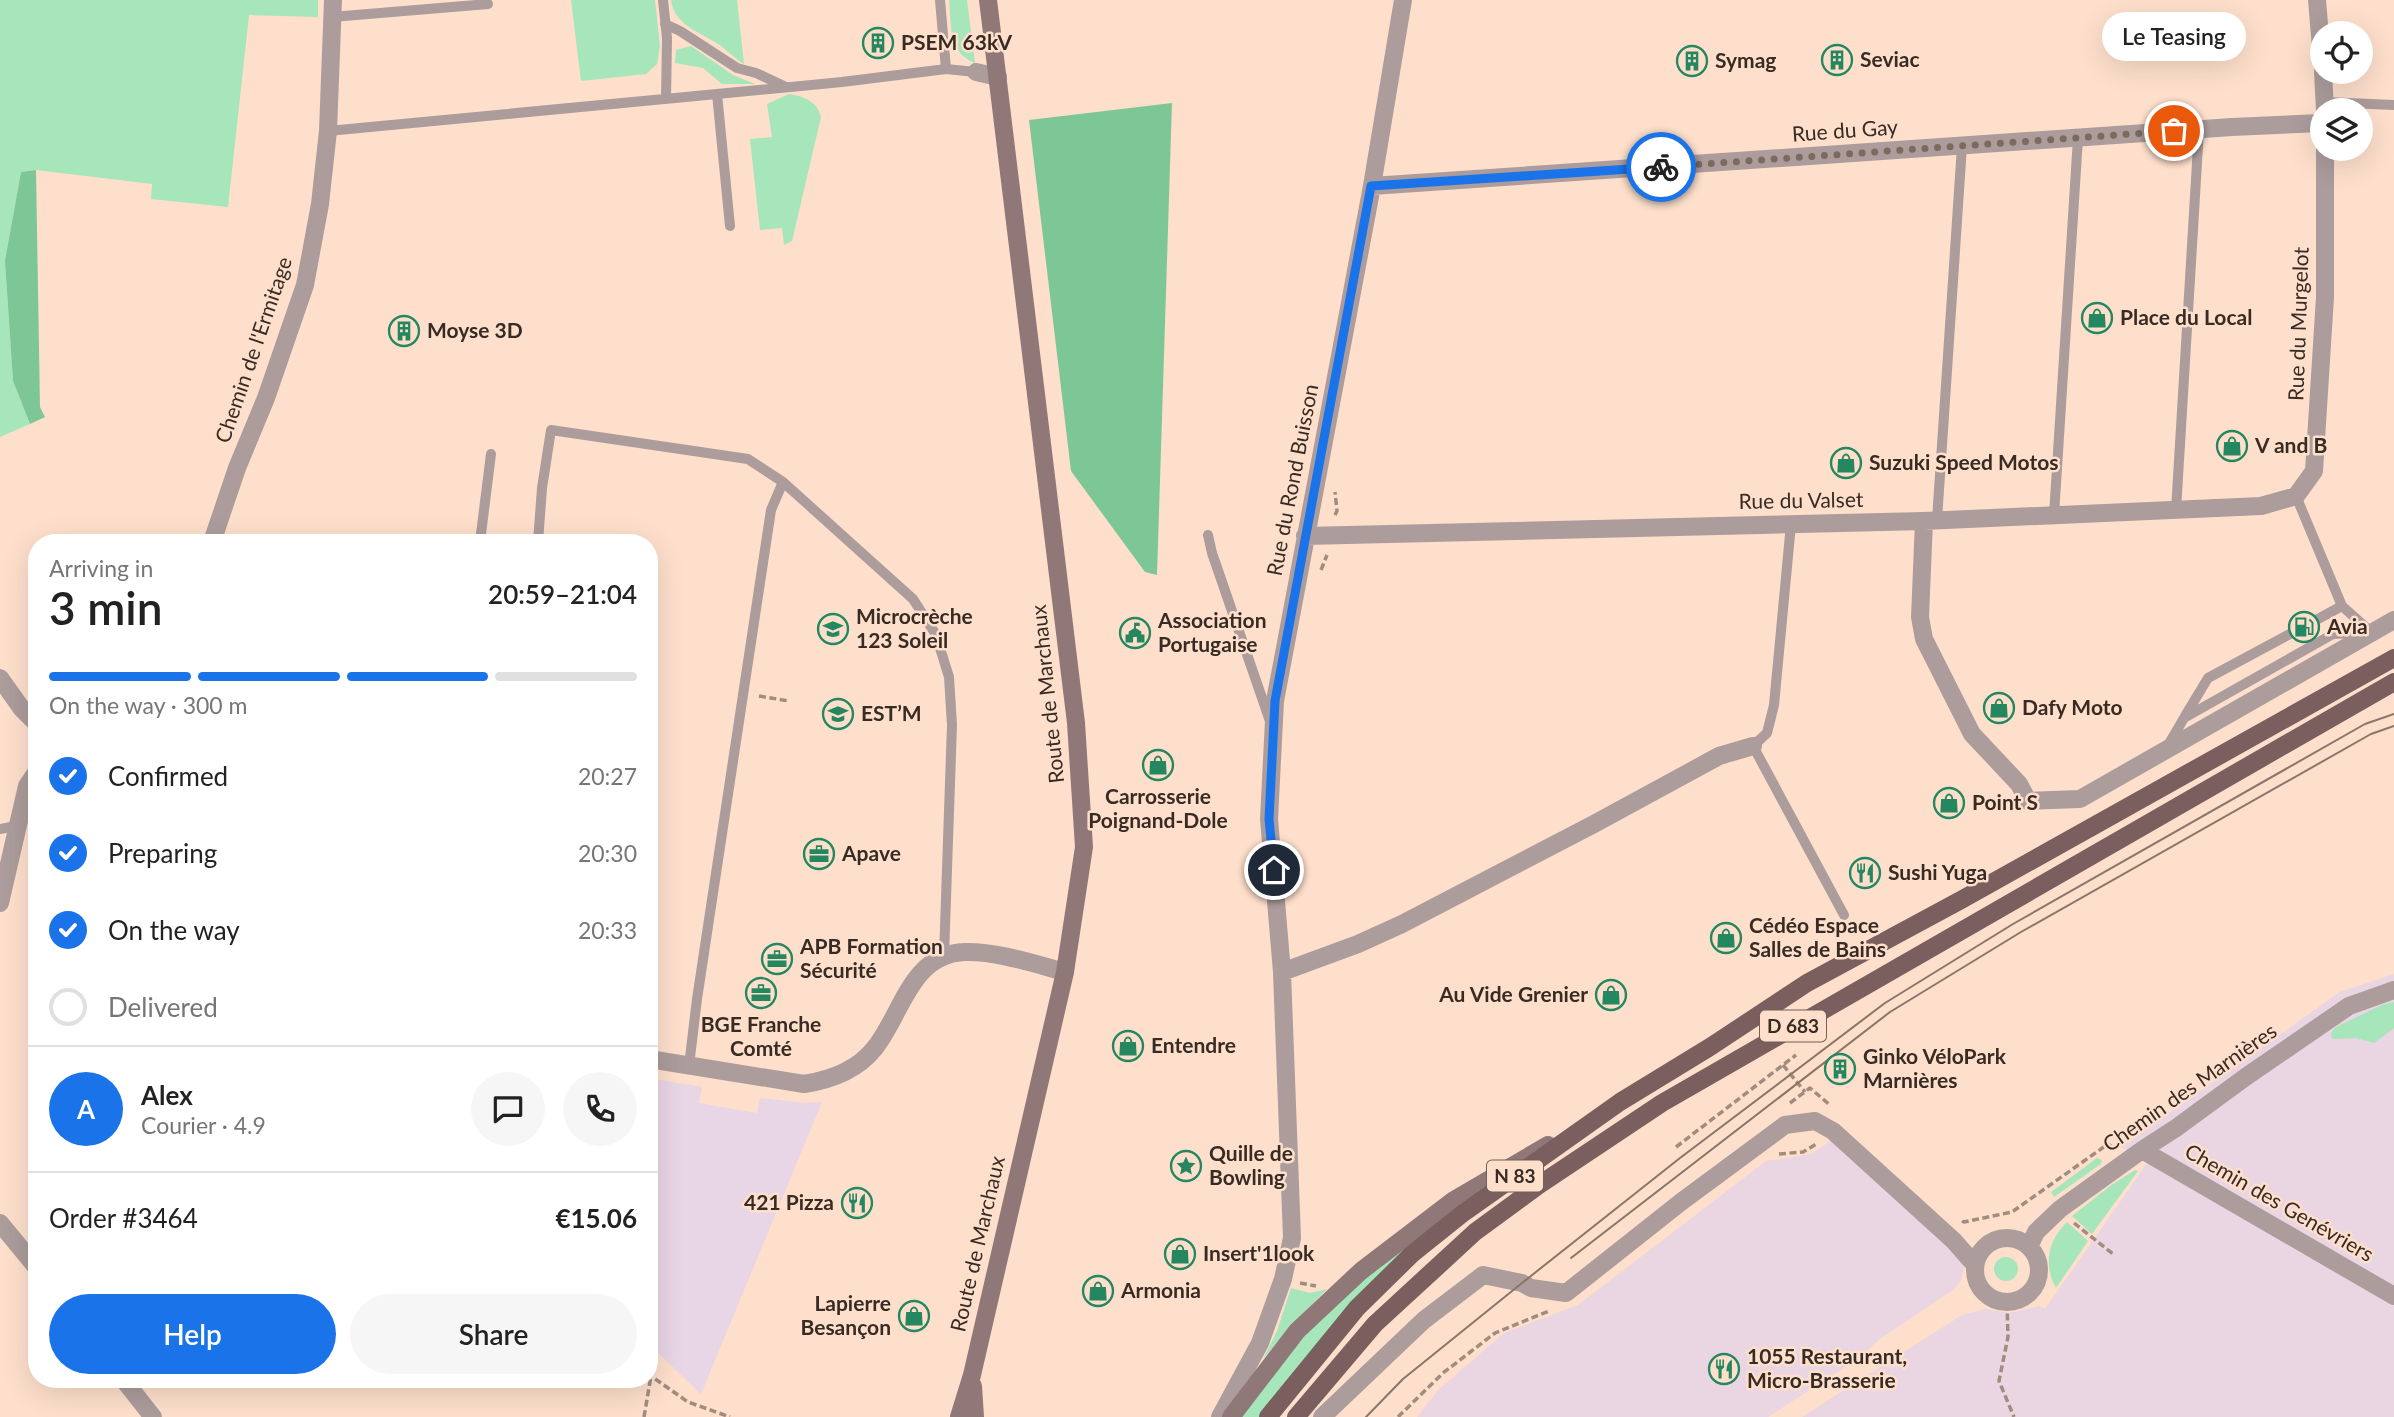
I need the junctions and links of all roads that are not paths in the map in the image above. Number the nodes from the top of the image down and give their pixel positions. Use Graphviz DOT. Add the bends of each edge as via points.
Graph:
graph roads {
  1 [pos="663,0"];
  2 [pos="940,0"];
  3 [pos="988,0"];
  4 [pos="1403,0"];
  5 [pos="2317,0"];
  6 [pos="488,4"];
  7 [pos="332,8"];
  8 [pos="2319,21"];
  9 [pos="665,24"];
  10 [pos="946,69"];
  11 [pos="976,72"];
  12 [pos="998,77"];
  13 [pos="786,87"];
  14 [pos="717,94"];
  15 [pos="666,99"];
  16 [pos="2373,105"];
  17 [pos="2394,105"];
  18 [pos="2310,124"];
  19 [pos="2199,130"];
  20 [pos="328,131"];
  21 [pos="2078,138"];
  22 [pos="1962,146"];
  23 [pos="2325,161"];
  24 [pos="1371,186"];
  25 [pos="730,226"];
  26 [pos="491,454"];
  27 [pos="783,482"];
  28 [pos="2296,496"];
  29 [pos="2176,510"];
  30 [pos="2054,515"];
  31 [pos="1931,521"];
  32 [pos="1791,524"];
  33 [pos="215,534"];
  34 [pos="481,534"];
  35 [pos="539,534"];
  36 [pos="1208,535"];
  37 [pos="1305,536"];
  38 [pos="2342,606"];
  39 [pos="2394,620"];
  40 [pos="2371,632"];
  41 [pos="2394,658"];
  42 [pos="0,678"];
  43 [pos="2394,682"];
  44 [pos="28,715"];
  45 [pos="2184,718"];
  46 [pos="1274,731"];
  47 [pos="1753,746"];
  48 [pos="2165,751"];
  49 [pos="28,784"];
  50 [pos="8,827"];
  51 [pos="0,903"];
  52 [pos="1844,915"];
  53 [pos="944,956"];
  54 [pos="1065,972"];
  55 [pos="1282,972"];
  56 [pos="2394,990"];
  57 [pos="658,1061"];
  58 [pos="689,1066"];
  59 [pos="1620,1102"];
  60 [pos="2135,1154"];
  61 [pos="0,1223"];
  62 [pos="2029,1247"];
  63 [pos="28,1257"];
  64 [pos="1975,1265"];
  65 [pos="2394,1296"];
  66 [pos="972,1375"];
  67 [pos="130,1388"];
  68 [pos="153,1417"];
  69 [pos="959,1417"];
  70 [pos="975,1417"];
  71 [pos="1220,1417"];
  72 [pos="1231,1417"];
  73 [pos="1268,1417"];
  74 [pos="1296,1417"];
  75 [pos="1322,1417"];
  1 -- 9 [label="lane"];
  2 -- 10 [label="lane"];
  3 -- 12 [label="main road, Route de Marchaux"];
  4 -- 24 [label="street, Rue du Rond Buisson"];
  5 -- 8 [label="street"];
  6 -- 7 [label="lane"];
  7 -- 20 [label="street, Chemin de l'Ermitage"];
  9 -- 13 [label="lane" via="737,68"];
  9 -- 15 [label="lane"];
  10 -- 11 [label="lane"];
  10 -- 13 [label="lane"];
  11 -- 12 [label="street"];
  12 -- 54 [label="main road, Route de Marchaux" via="1076,723 1084,847"];
  13 -- 14 [label="lane"];
  14 -- 15 [label="lane"];
  14 -- 25 [label="lane"];
  15 -- 20 [label="lane"];
  16 -- 17 [label="lane"];
  18 -- 19 [label="street, Rue du Gay"];
  19 -- 21 [label="street, Rue du Gay"];
  19 -- 29 [label="lane"];
  20 -- 33 [label="street, Chemin de l'Ermitage" via="305,285"];
  21 -- 22 [label="street, Rue du Gay"];
  21 -- 30 [label="lane"];
  22 -- 24 [label="street, Rue du Gay"];
  22 -- 31 [label="lane"];
  23 -- 28 [label="street, Rue du Murgelot" via="2325,297 2314,471"];
  24 -- 37 [label="street, Rue du Rond Buisson"];
  26 -- 34 [label="lane"];
  27 -- 35 [label="lane" via="748,459 551,430"];
  27 -- 53 [label="lane" via="914,599 936,635 949,677 952,725"];
  27 -- 58 [label="lane" via="771,510"];
  28 -- 29 [label="street, Rue du Valset" via="2261,506"];
  28 -- 38 [label="lane"];
  29 -- 30 [label="street, Rue du Valset"];
  30 -- 31 [label="street, Rue du Valset"];
  31 -- 32 [label="street, Rue du Valset"];
  31 -- 48 [label="street" via="1920,617 1924,639 1972,734 2019,784 2028,801 2080,799"];
  32 -- 37 [label="street, Rue du Valset"];
  32 -- 47 [label="lane" via="1774,705 1767,733"];
  36 -- 46 [label="lane"];
  37 -- 46 [label="street, Rue du Rond Buisson" via="1275,701"];
  38 -- 40 [label="lane"];
  38 -- 45 [label="lane" via="2208,678"];
  39 -- 40 [label="street"];
  40 -- 45 [label="lane" via="2333,634"];
  40 -- 48 [label="street"];
  41 -- 59 [label="main road, D 683" via="1807,982"];
  42 -- 44 [label="street"];
  43 -- 74 [label="main road, D 683" via="1662,1103 1550,1177 1475,1232 1376,1324"];
  45 -- 48 [label="lane"];
  46 -- 55 [label="street, Rue du Rond Buisson" via="1269,819"];
  47 -- 52 [label="lane"];
  47 -- 55 [label="street" via="1719,756 1402,924"];
  49 -- 50 [label="street"];
  50 -- 51 [label="street"];
  53 -- 54 [label="street" via="984,953"];
  53 -- 58 [label="street" via="907,989 873,1051 856,1067 822,1082 804,1084"];
  54 -- 66 [label="main road, Route de Marchaux"];
  55 -- 71 [label="street, Rue du Rond Buisson" via="1292,1238 1260,1343"];
  56 -- 60 [label="street, Chemin des Marnières" via="2349,1006 2322,1023"];
  57 -- 58 [label="street"];
  59 -- 72 [label="main road, D 683" via="1454,1200 1361,1271 1297,1331"];
  59 -- 73 [label="main road, N 83" via="1412,1254 1357,1308"];
  60 -- 62 [label="street, Chemin des Marnières" via="2060,1209 2036,1231"];
  60 -- 65 [label="street, Chemin des Genévriers"];
  61 -- 63 [label="street"];
  62 -- 64 [label="street" via="2015,1239 1998,1239 1983,1248"];
  62 -- 64 [label="street" via="2039,1263 2038,1282 2025,1297 2007,1303 1989,1298 1977,1283"];
  64 -- 75 [label="street" via="1833,1131 1815,1121 1785,1125 1566,1293 1483,1275 1424,1320"];
  66 -- 69 [label="main road, Route de Marchaux"];
  66 -- 70 [label="main road, Route de Marchaux"];
  67 -- 68 [label="street"];
}
